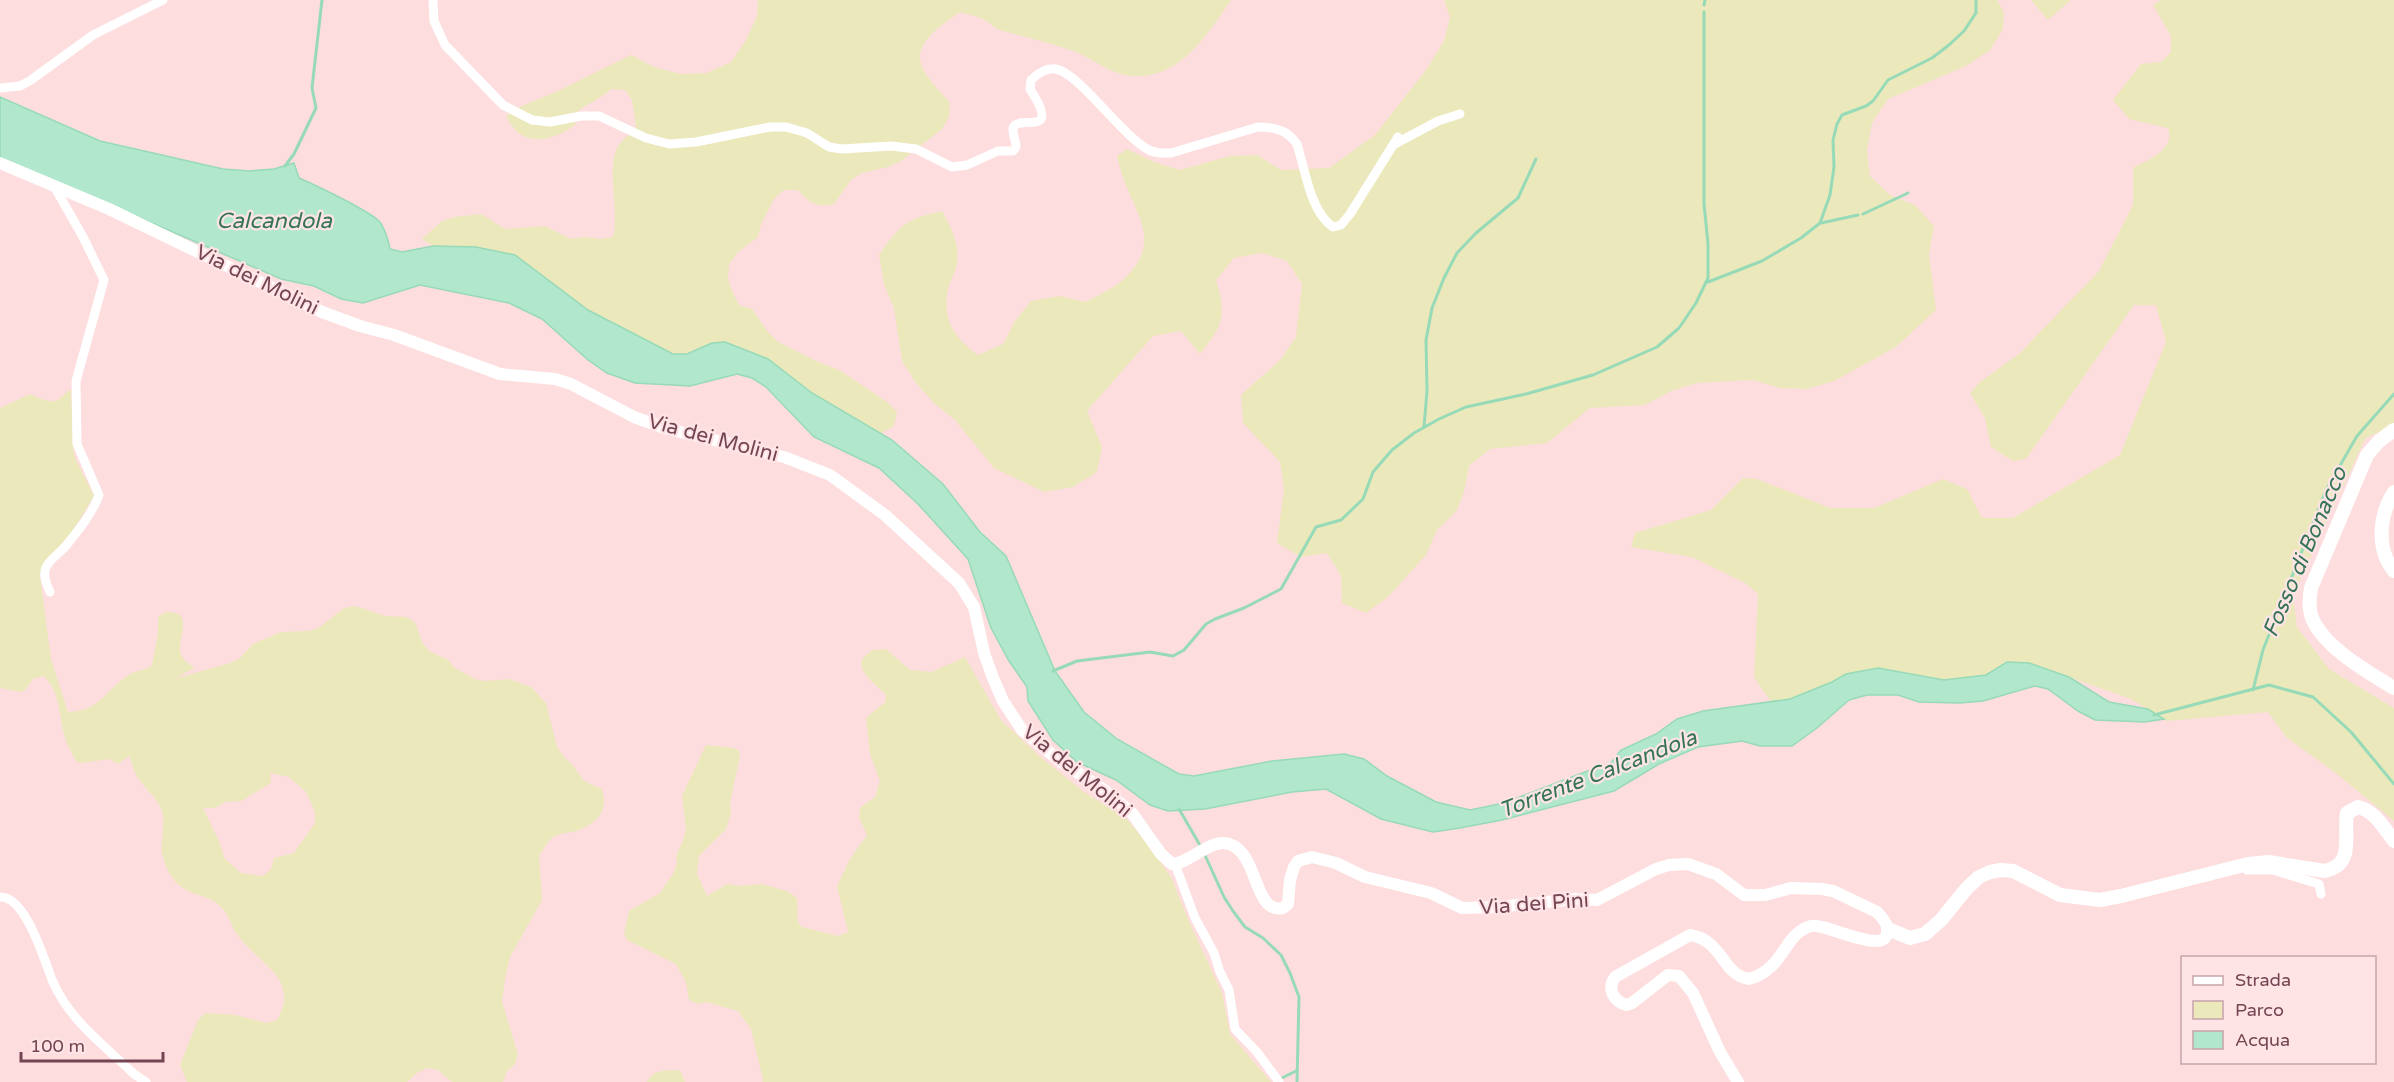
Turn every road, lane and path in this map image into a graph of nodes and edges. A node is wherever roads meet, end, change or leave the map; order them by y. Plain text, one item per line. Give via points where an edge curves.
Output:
1 (163, 0) edge
2 (433, 0) edge
3 (0, 88) edge
4 (1460, 114) dead end
5 (1398, 137) dead end
6 (1391, 146) junction
7 (0, 163) edge
8 (54, 186) junction
9 (2394, 430) edge
10 (2394, 492) edge
11 (2394, 571) edge
12 (50, 592) dead end
13 (2394, 688) edge
14 (2394, 841) edge
15 (1177, 864) junction
16 (2224, 870) junction
17 (2321, 894) dead end
18 (0, 897) edge
19 (1888, 929) junction
20 (146, 1082) edge
21 (1279, 1082) edge
22 (1738, 1082) edge

1 - 3 street via 93,35 20,86
2 - 6 street via 434,21 445,45 515,113 550,122 599,116 669,144 786,127 807,133 829,147 916,149 952,167 967,165 998,151 1013,151 1015,125 1033,123 1042,114 1030,89 1032,80 1054,68 1076,82 1126,134 1160,154 1258,127 1283,131 1297,144 1317,209 1324,221 1334,227 1341,225 1350,213
4 - 6 street
5 - 6 street
7 - 8 street, Via dei Molini
8 - 12 street via 104,280 76,381 77,444 99,495 67,545 47,563 46,584
8 - 15 street, Via dei Molini via 322,312 500,374 563,381 664,428 784,457 830,475 885,515 959,584 974,607 993,678 1022,730 1132,813 1161,854
9 - 13 main road via 2367,455 2311,588 2309,606 2319,631 2332,645
10 - 11 main road via 2383,521 2381,540 2384,556
14 - 16 main road via 2374,816 2358,807 2347,813 2346,848 2336,867 2324,870 2269,862
15 - 19 street, Via dei Pini via 1205,849 1227,843 1237,847 1247,858 1264,899 1278,909 1288,904 1294,867 1298,861 1312,856 1365,877 1431,893 1456,906 1472,909 1597,900 1656,869 1688,864 1716,874 1752,897 1791,888 1833,891 1877,912
15 - 21 street via 1196,918 1229,990 1235,1029
16 - 17 street via 2273,870 2315,882
16 - 19 main road via 2100,900 2060,895 2013,871 2001,870 1979,877 1925,934 1910,938
18 - 20 street via 16,903 25,914 71,1014
19 - 22 street via 1884,938 1874,943 1819,924 1810,926 1794,936 1773,966 1749,979 1735,974 1708,941 1690,935 1615,977 1611,992 1626,1005 1668,975 1683,979

